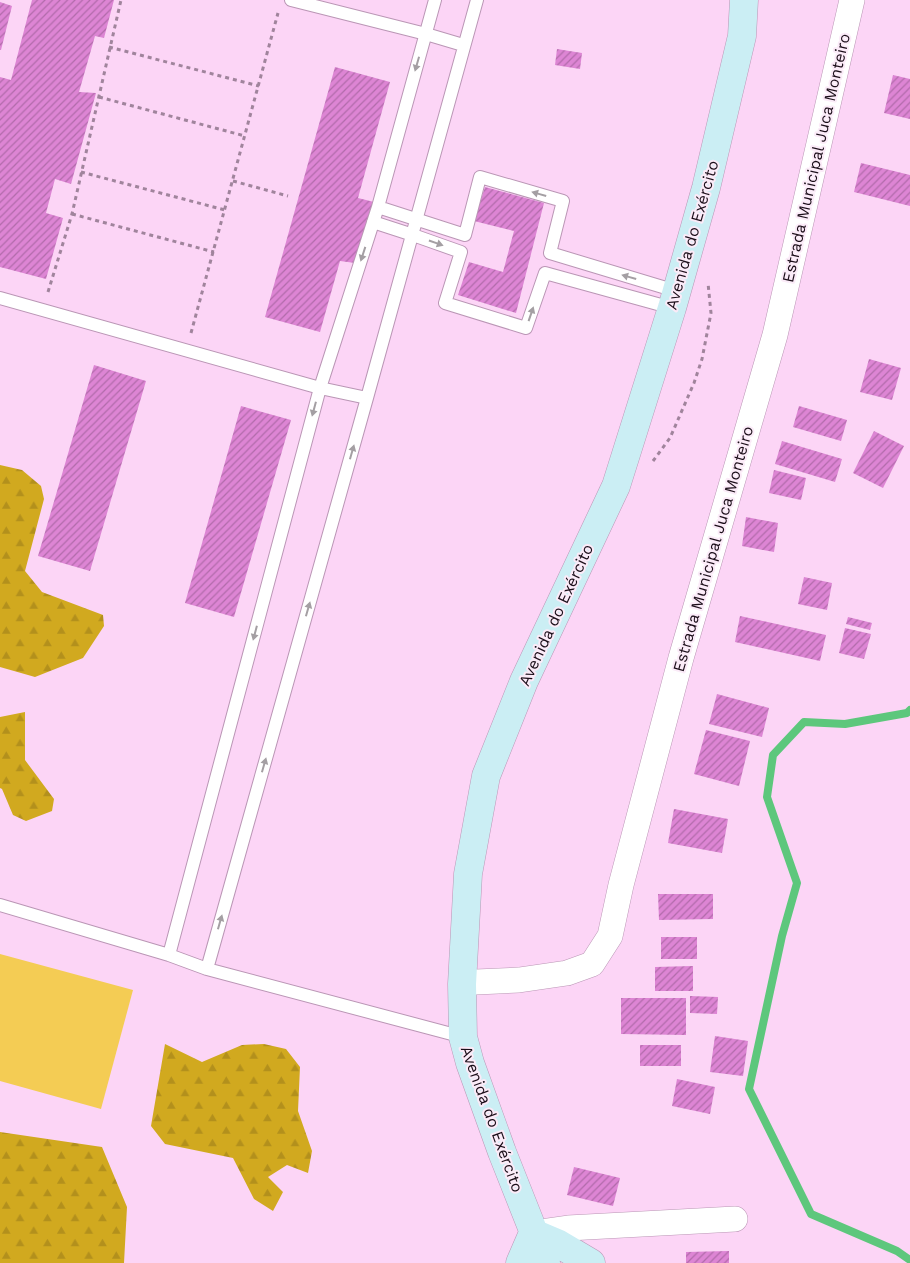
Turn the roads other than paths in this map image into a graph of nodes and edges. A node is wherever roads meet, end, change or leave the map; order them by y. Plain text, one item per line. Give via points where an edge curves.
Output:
1 (291, 0) edge
2 (435, 0) edge
3 (477, 0) edge
4 (744, 0) edge
5 (852, 0) edge
6 (426, 34) junction
7 (463, 45) junction
8 (378, 207) junction
9 (416, 220) junction
10 (372, 222) junction
11 (413, 234) junction
12 (0, 298) edge
13 (674, 299) junction
14 (320, 388) junction
15 (368, 398) junction
16 (0, 905) edge
17 (169, 955) junction
18 (206, 968) junction
19 (462, 984) junction
20 (463, 1038) junction
21 (735, 1219) dead end
22 (533, 1233) junction
23 (520, 1263) edge
24 (546, 1263) edge
25 (591, 1263) edge

1 - 6 lane
2 - 6 lane
3 - 7 lane
4 - 13 street, Avenida do Exército via 742,36 711,169
5 - 19 street, Estrada Municipal Juca Monteiro via 775,335 680,658 610,936 592,964 567,973
6 - 7 lane
6 -> 8 lane
7 - 9 lane
8 - 9 lane
8 - 10 lane
9 - 11 lane
13 -> 9 lane via 550,254 563,201 480,177 465,235
10 - 11 lane
10 -> 14 lane
11 -> 13 lane via 461,252 445,304 526,328 545,273
11 - 15 lane
12 - 14 lane
13 - 19 street, Avenida do Exército via 616,486 524,681 486,776 468,874
14 - 15 lane
14 -> 17 lane
18 -> 15 lane
16 - 17 lane
17 - 18 lane
18 - 20 lane
19 - 20 street, Avenida do Exército
20 - 22 street, Avenida do Exército
21 - 22 street via 568,1228
22 - 23 street
22 - 24 street, Avenida do Exército
22 - 25 street

